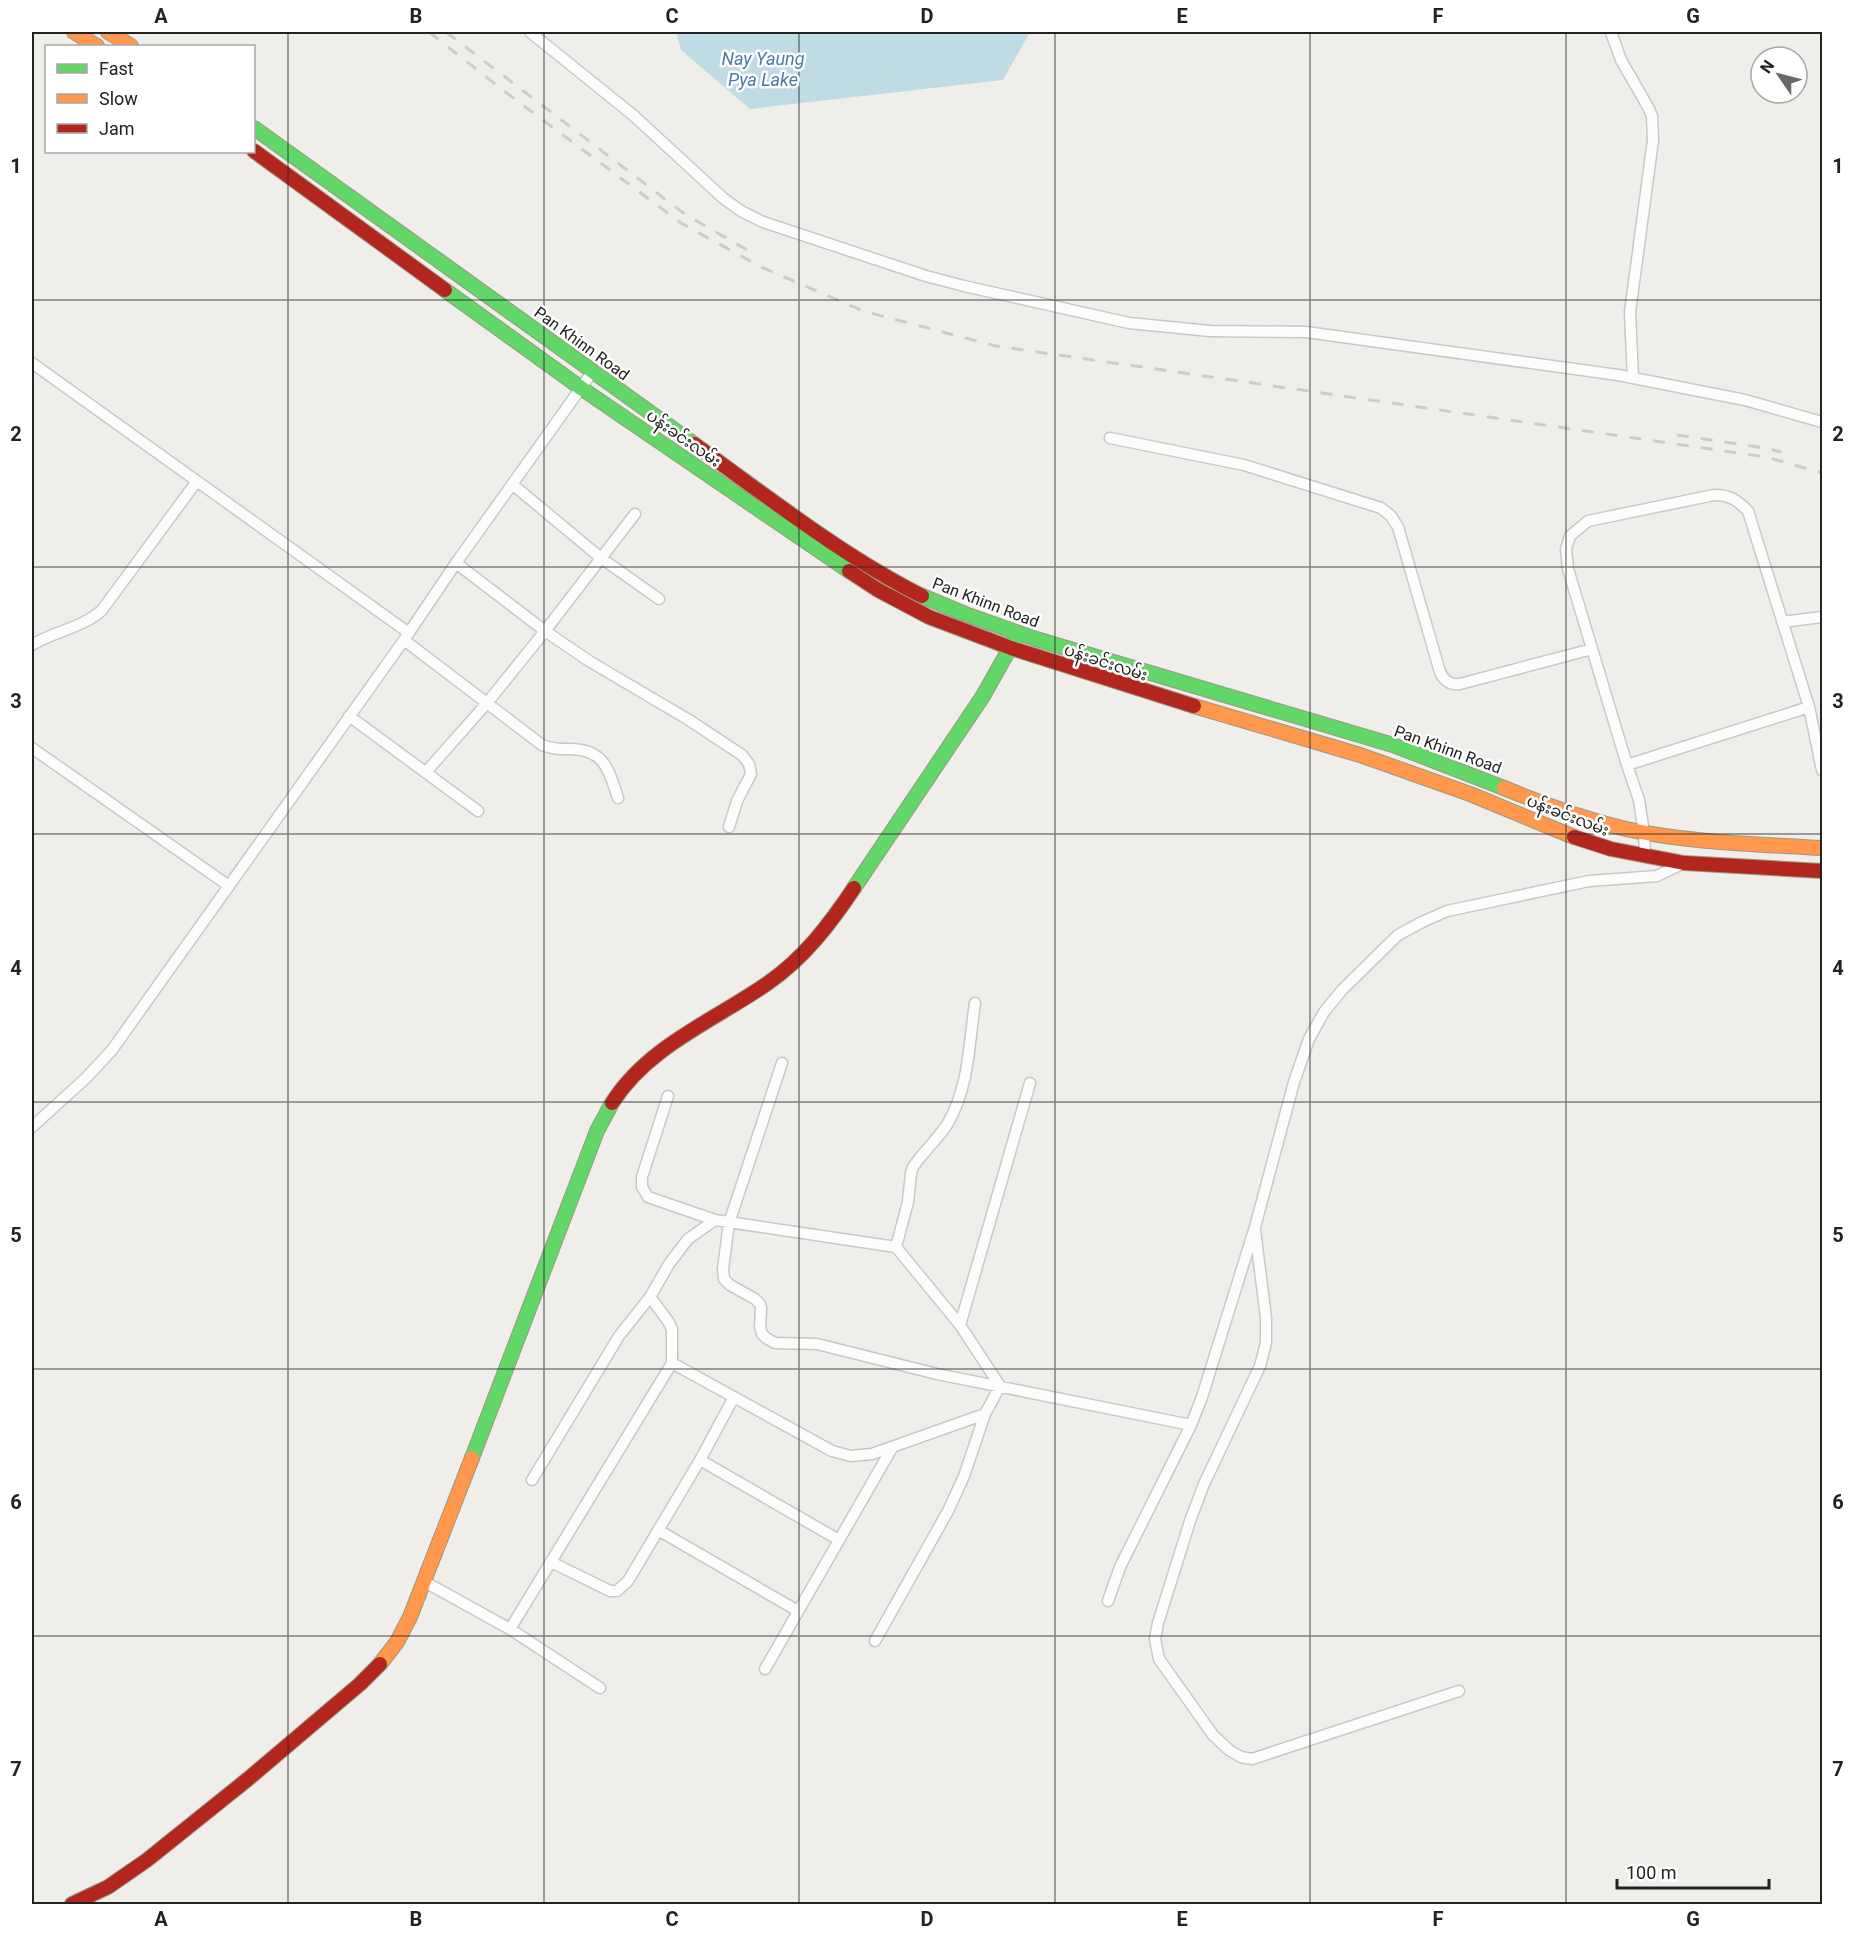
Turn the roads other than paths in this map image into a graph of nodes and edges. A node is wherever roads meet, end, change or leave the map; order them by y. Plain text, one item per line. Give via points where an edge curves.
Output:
1 (74, 32) edge
2 (108, 32) edge
3 (530, 32) edge
4 (1611, 32) edge
5 (95, 45) edge
6 (129, 45) edge
7 (255, 129) edge
8 (255, 152) edge
9 (32, 363) edge
10 (593, 371) junction
11 (1633, 378) junction
12 (581, 388) junction
13 (1822, 422) edge
14 (1110, 438) dead end
15 (197, 481) junction
16 (512, 484) junction
17 (635, 514) dead end
18 (602, 558) junction
19 (456, 563) junction
20 (659, 599) dead end
21 (1822, 617) edge
22 (1782, 622) junction
23 (545, 631) junction
24 (1017, 634) junction
25 (407, 636) junction
26 (32, 645) edge
27 (1011, 648) junction
28 (1592, 649) junction
29 (488, 703) junction
30 (1809, 707) junction
31 (350, 716) junction
32 (32, 748) edge
33 (1627, 765) junction
34 (1822, 770) edge
35 (426, 772) junction
36 (618, 798) dead end
37 (478, 811) dead end
38 (729, 827) dead end
39 (1644, 833) junction
40 (1822, 848) edge
41 (1645, 855) junction
42 (1684, 863) junction
43 (1822, 871) edge
44 (229, 886) junction
45 (975, 1003) dead end
46 (782, 1063) dead end
47 (1030, 1083) dead end
48 (668, 1096) dead end
49 (32, 1127) edge
50 (715, 1220) junction
51 (729, 1223) junction
52 (1255, 1227) junction
53 (896, 1247) junction
54 (650, 1297) junction
55 (960, 1325) junction
56 (672, 1363) junction
57 (1000, 1386) junction
58 (734, 1397) junction
59 (985, 1414) junction
60 (1191, 1425) junction
61 (892, 1448) junction
62 (700, 1460) junction
63 (532, 1480) dead end
64 (658, 1530) junction
65 (839, 1540) junction
66 (551, 1562) junction
67 (425, 1582) junction
68 (1108, 1600) dead end
69 (798, 1611) junction
70 (510, 1629) junction
71 (875, 1641) dead end
72 (765, 1670) dead end
73 (600, 1688) dead end
74 (1460, 1690) dead end
75 (72, 1905) edge

1 - 5 main road
2 - 6 main road
3 - 11 street via 633,115 741,211 763,222 915,272 1129,323 1210,331 1315,333
4 - 11 street via 1621,60 1648,107 1653,126 1630,312
7 - 10 main road, Pan Khinn Road
8 - 12 main road, ပန်းခင်းလမ်း
9 - 15 street
10 - 12 street
10 - 24 main road, Pan Khinn Road via 833,543 940,604
11 - 13 street via 1745,400
12 - 16 street
12 - 27 main road, ပန်းခင်းလမ်း via 878,590 929,617
14 - 28 street via 1244,465 1381,508 1398,527 1440,672 1449,683 1460,684
15 - 25 street
15 - 26 street via 102,610 88,621
16 - 18 street
16 - 19 street
17 - 18 street
18 - 20 street
18 - 23 street
19 - 23 street
19 - 25 street
21 - 22 street
22 - 28 street via 1748,511 1727,495 1714,495 1588,521 1570,536 1566,549 1568,569
22 - 30 street
23 - 29 street
23 - 38 street via 742,755 751,774
24 - 27 main road
24 - 39 main road, Pan Khinn Road via 1370,738 1550,806
25 - 29 street
25 - 31 street
27 - 41 main road, ပန်းခင်းလမ်း via 1360,755 1561,832 1611,849
27 - 67 main road via 897,825 812,944 768,983 650,1059 613,1098
28 - 33 street
29 - 35 street
29 - 36 street via 542,745 557,750 577,749 600,759 607,765
30 - 33 street
30 - 34 street
31 - 35 street
31 - 44 street
32 - 44 street
33 - 39 street via 1639,800
35 - 37 street
39 - 40 main road, Pan Khinn Road
39 - 41 street
41 - 42 main road, ပန်းခင်းလမ်း
42 - 43 main road, ပန်းခင်းလမ်း
42 - 52 street via 1657,876 1589,881 1447,911 1398,935 1342,990 1309,1039 1293,1082
44 - 49 street via 112,1050
45 - 53 street via 959,1101 946,1126 913,1167 909,1202
46 - 51 street
47 - 55 street
48 - 50 street via 642,1187 648,1197
50 - 51 street
50 - 54 street via 688,1239
51 - 53 street
51 - 57 street via 724,1279 760,1304 762,1334 769,1341 817,1344
52 - 60 street
52 - 74 street via 1266,1342 1256,1376 1190,1521 1158,1623 1155,1639 1159,1659 1213,1735 1229,1750 1252,1759
53 - 55 street
54 - 56 street via 672,1329
54 - 63 street via 619,1336
55 - 57 street
56 - 58 street
56 - 66 street
57 - 59 street
57 - 60 street
58 - 61 street via 832,1451 851,1456
58 - 62 street
59 - 61 street
59 - 71 street via 948,1511
60 - 68 street via 1120,1567
61 - 65 street
62 - 64 street
62 - 65 street
64 - 66 street via 628,1581 616,1591 595,1585
64 - 69 street
65 - 69 street
66 - 70 street
67 - 70 street
67 - 75 main road via 393,1649 360,1684 147,1860 108,1887
69 - 72 street
70 - 73 street

